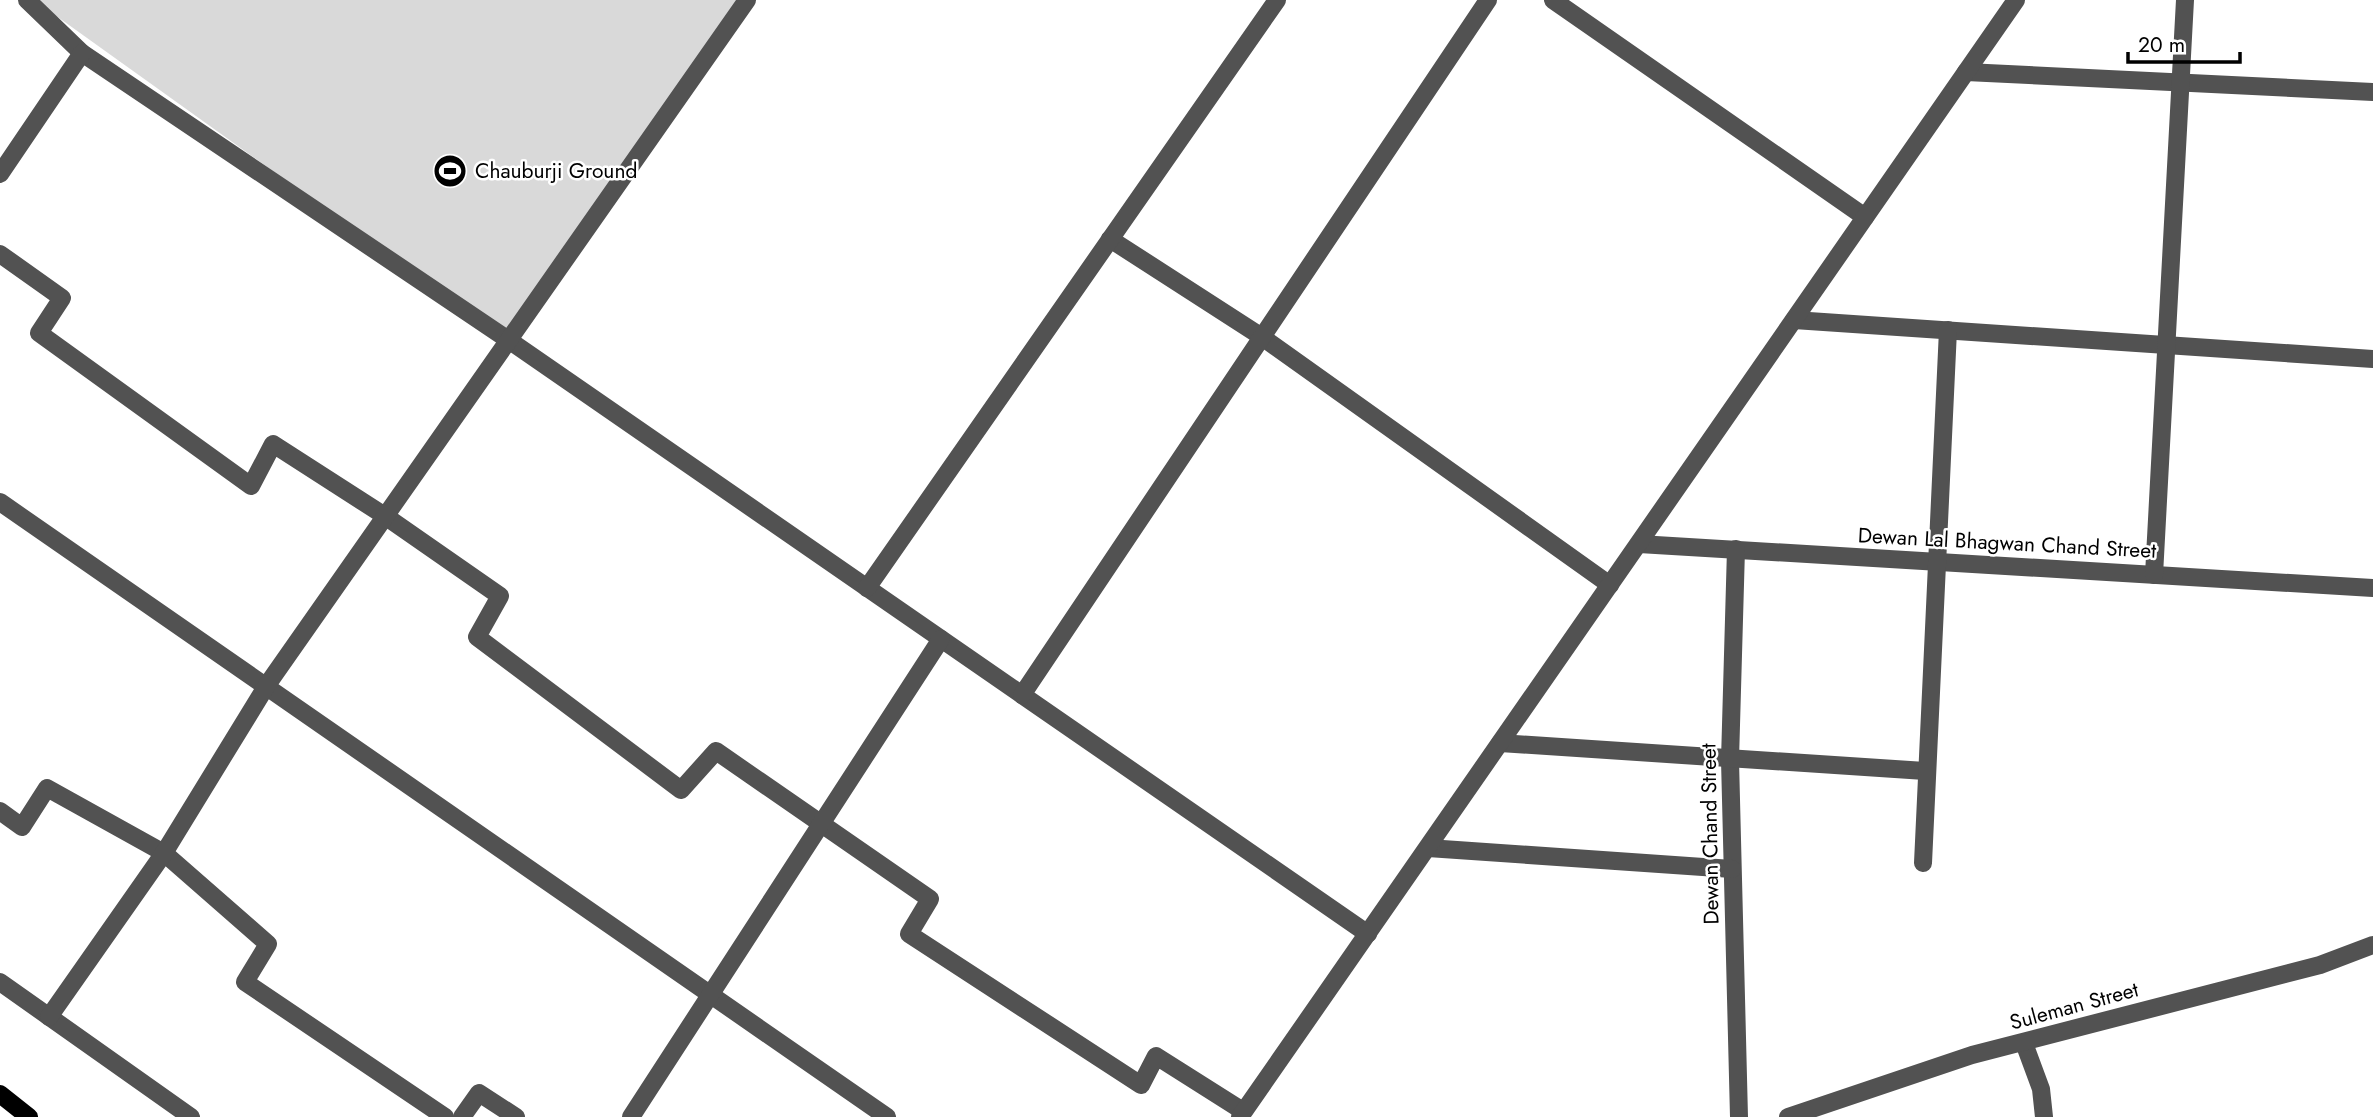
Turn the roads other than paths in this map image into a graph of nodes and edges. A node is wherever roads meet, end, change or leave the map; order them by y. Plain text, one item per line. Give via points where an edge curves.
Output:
1 (27, 0) edge
2 (747, 0) edge
3 (1277, 0) edge
4 (1488, 0) edge
5 (1553, 0) edge
6 (2016, 0) edge
7 (2185, 0) edge
8 (82, 53) junction
9 (1966, 72) junction
10 (2180, 83) junction
11 (2373, 92) edge
12 (0, 174) edge
13 (1865, 217) junction
14 (1110, 239) junction
15 (0, 254) edge
16 (1794, 320) junction
17 (1948, 330) junction
18 (1262, 337) junction
19 (510, 341) junction
20 (2166, 345) junction
21 (2373, 359) edge
22 (0, 502) edge
23 (386, 516) junction
24 (1639, 544) junction
25 (1736, 549) junction
26 (1936, 562) junction
27 (2154, 575) junction
28 (1610, 585) junction
29 (867, 588) junction
30 (2373, 588) edge
31 (942, 639) junction
32 (267, 685) junction
33 (1022, 695) junction
34 (1500, 743) junction
35 (1730, 760) junction
36 (1925, 771) junction
37 (0, 811) edge
38 (822, 823) junction
39 (1428, 848) junction
40 (164, 853) junction
41 (1923, 863) dead end
42 (1732, 869) junction
43 (1368, 933) junction
44 (2373, 945) edge
45 (0, 982) edge
46 (711, 994) junction
47 (49, 1017) junction
48 (2024, 1043) junction
49 (0, 1094) edge
50 (1242, 1114) edge
51 (29, 1117) edge
52 (191, 1117) edge
53 (445, 1117) edge
54 (461, 1117) edge
55 (516, 1117) edge
56 (631, 1117) edge
57 (887, 1117) edge
58 (1739, 1117) edge
59 (1788, 1117) edge
60 (2044, 1117) edge

1 - 8 street
2 - 19 street
3 - 14 street
4 - 18 street
5 - 13 street
6 - 9 street
7 - 10 street
8 - 12 street
8 - 19 street
9 - 10 street
9 - 13 street
10 - 11 street
10 - 20 street
13 - 16 street
14 - 18 street
14 - 29 street
15 - 23 street via 62,298 39,333 251,486 273,444
16 - 17 street
16 - 24 street
17 - 20 street
17 - 26 street
18 - 28 street
18 - 33 street
19 - 23 street
19 - 29 street
20 - 21 street
20 - 27 street
22 - 32 street
23 - 32 street
23 - 38 street via 500,596 477,638 681,790 716,751
24 - 25 street, Dewan Lal Bhagwan Chand Street
24 - 28 street
25 - 26 street, Dewan Lal Bhagwan Chand Street
25 - 35 street, Dewan Chand Street
26 - 27 street, Dewan Lal Bhagwan Chand Street
26 - 36 street
27 - 30 street, Dewan Lal Bhagwan Chand Street
28 - 34 street
29 - 31 street
31 - 33 street
31 - 38 street
32 - 40 street
32 - 46 street
33 - 43 street
34 - 35 street
34 - 39 street
35 - 36 street
35 - 42 street, Dewan Chand Street
36 - 41 street
37 - 40 street via 22,827 47,788
38 - 46 street
38 - 50 street via 930,899 909,934 1141,1085 1156,1056
39 - 42 street
39 - 43 street
40 - 47 street
40 - 53 street via 268,944 245,982
42 - 58 street, Dewan Chand Street
43 - 50 street
44 - 48 street, Suleman Street via 2320,965
45 - 47 street
46 - 56 street
46 - 57 street
47 - 52 street
48 - 59 street, Suleman Street via 1972,1055
48 - 60 street via 2041,1089
49 - 51 main road
54 - 55 street via 479,1093

